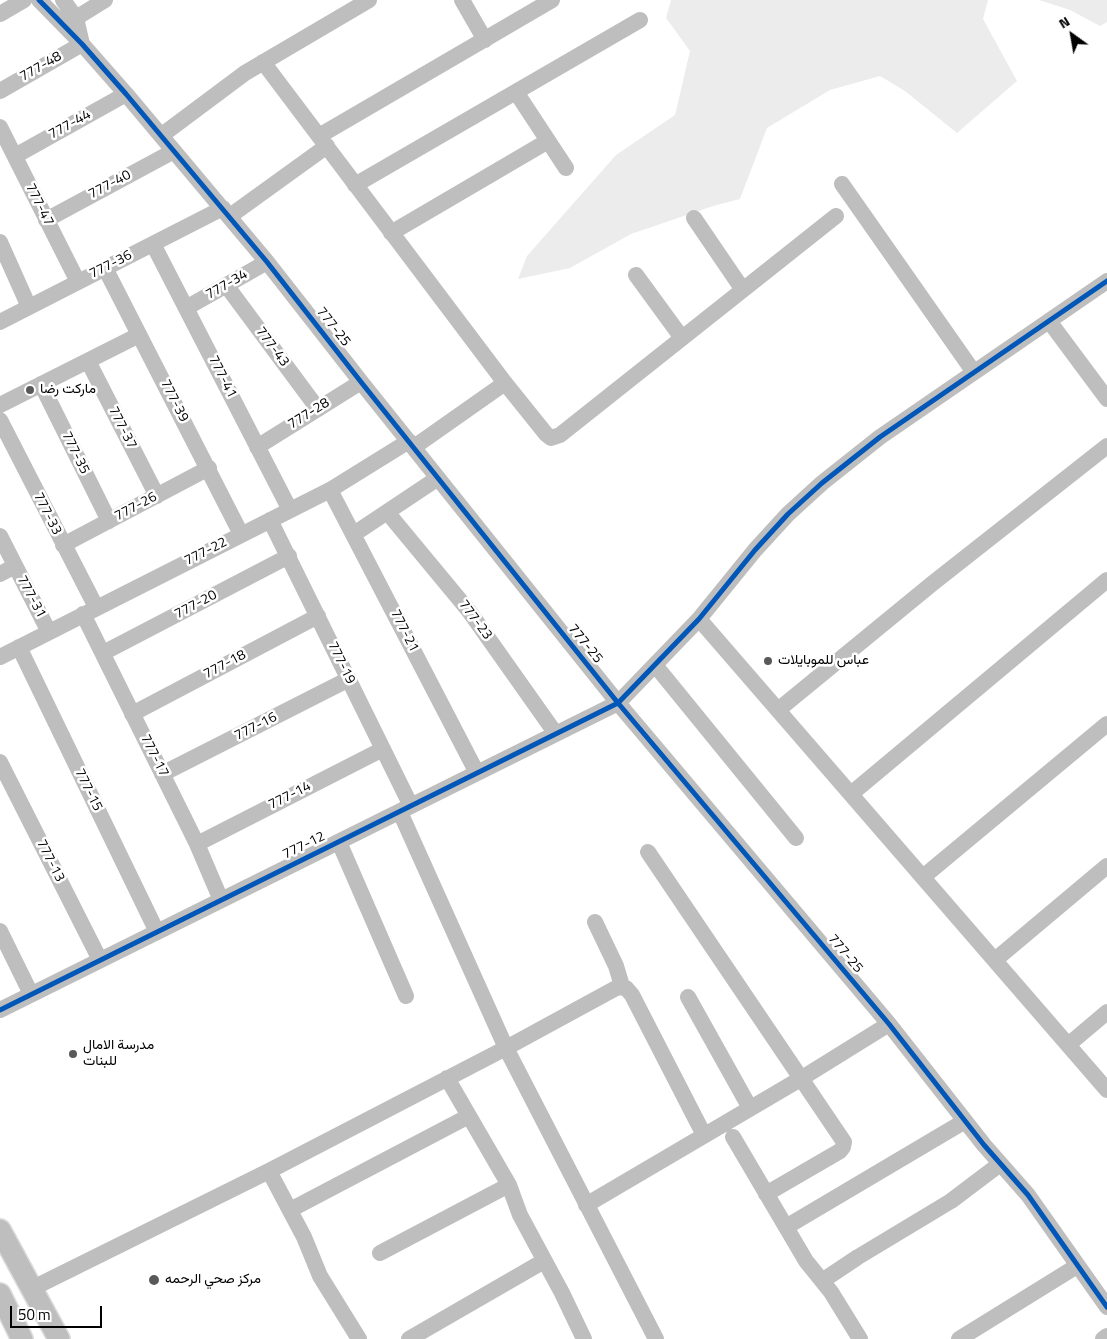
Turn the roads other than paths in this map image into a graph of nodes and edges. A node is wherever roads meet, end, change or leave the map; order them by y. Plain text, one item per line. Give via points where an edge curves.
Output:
1 (24, 0) edge
2 (39, 0) edge
3 (63, 0) edge
4 (105, 0) edge
5 (369, 0) edge
6 (462, 0) edge
7 (552, 0) edge
8 (0, 14) edge
9 (76, 18) junction
10 (640, 20) dead end
11 (485, 40) junction
12 (82, 44) junction
13 (263, 62) junction
14 (0, 91) edge
15 (516, 92) junction
16 (126, 94) junction
17 (0, 127) edge
18 (162, 135) junction
19 (323, 141) junction
20 (548, 141) junction
21 (174, 151) junction
22 (15, 156) junction
23 (566, 168) dead end
24 (842, 184) dead end
25 (355, 185) junction
26 (226, 212) junction
27 (836, 216) dead end
28 (694, 218) dead end
29 (46, 220) junction
30 (391, 233) junction
31 (0, 243) edge
32 (153, 244) junction
33 (267, 262) junction
34 (105, 268) junction
35 (636, 275) dead end
36 (1107, 281) edge
37 (78, 282) junction
38 (226, 285) junction
39 (743, 290) junction
40 (29, 307) junction
41 (186, 308) junction
42 (1049, 321) junction
43 (0, 322) edge
44 (140, 335) junction
45 (682, 338) junction
46 (88, 361) junction
47 (973, 371) junction
48 (361, 382) junction
49 (505, 383) junction
50 (42, 384) junction
51 (1107, 399) edge
52 (0, 405) edge
53 (318, 409) junction
54 (0, 420) edge
55 (411, 444) junction
56 (1107, 446) edge
57 (257, 447) junction
58 (209, 468) junction
59 (438, 478) junction
60 (330, 490) junction
61 (157, 496) junction
62 (290, 510) junction
63 (387, 512) junction
64 (270, 520) junction
65 (109, 521) junction
66 (241, 534) junction
67 (354, 534) junction
68 (0, 536) edge
69 (63, 545) junction
70 (289, 556) junction
71 (15, 566) junction
72 (0, 574) edge
73 (1107, 580) edge
74 (90, 611) junction
75 (318, 616) junction
76 (699, 619) junction
77 (49, 632) junction
78 (19, 648) junction
79 (103, 653) junction
80 (0, 657) edge
81 (655, 665) junction
82 (349, 679) junction
83 (618, 703) junction
84 (778, 710) junction
85 (132, 714) junction
86 (1107, 724) edge
87 (556, 734) junction
88 (383, 749) junction
89 (0, 762) edge
90 (477, 773) junction
91 (162, 774) junction
92 (851, 794) junction
93 (405, 809) junction
94 (796, 838) dead end
95 (339, 842) junction
96 (197, 844) junction
97 (648, 852) dead end
98 (1107, 866) edge
99 (923, 877) junction
100 (221, 900) junction
101 (595, 922) dead end
102 (0, 931) edge
103 (157, 932) junction
104 (100, 960) junction
105 (995, 960) junction
106 (622, 986) junction
107 (31, 994) junction
108 (406, 996) dead end
109 (688, 997) dead end
110 (0, 1010) edge
111 (1107, 1012) edge
112 (889, 1024) junction
113 (1068, 1044) junction
114 (506, 1048) junction
115 (446, 1078) junction
116 (802, 1078) junction
117 (1107, 1090) edge
118 (750, 1108) junction
119 (468, 1116) junction
120 (964, 1121) junction
121 (704, 1135) junction
122 (732, 1137) dead end
123 (1000, 1164) junction
124 (270, 1171) junction
125 (509, 1185) junction
126 (766, 1194) junction
127 (586, 1205) junction
128 (290, 1210) junction
129 (786, 1227) junction
130 (0, 1230) edge
131 (380, 1253) dead end
132 (544, 1261) junction
133 (1077, 1266) junction
134 (822, 1281) junction
135 (31, 1289) junction
136 (1, 1300) edge
137 (1107, 1307) edge
138 (1107, 1336) edge
139 (22, 1339) edge
140 (59, 1339) edge
141 (359, 1339) edge
142 (409, 1339) edge
143 (584, 1339) edge
144 (656, 1339) edge
145 (860, 1339) edge
146 (959, 1339) edge
147 (1103, 1339) edge

1 - 8 street
2 - 12 street, 777-25
3 - 9 street
4 - 9 street
5 - 13 street
6 - 11 street
7 - 11 street, 777-36
9 - 12 street
10 - 15 street
11 - 19 street, 777-36
12 - 14 street, 777-48
12 - 16 street, 777-25
13 - 18 street
13 - 19 street
15 - 20 street
15 - 25 street
16 - 18 street, 777-25
16 - 22 street, 777-44
17 - 22 street, 777-47
18 - 21 street, 777-25
19 - 25 street
19 - 26 street, 777-36
20 - 23 street
20 - 30 street
21 - 26 street, 777-25
21 - 29 street, 777-40
22 - 29 street, 777-47
24 - 47 street
25 - 30 street
26 - 32 street, 777-36
26 - 33 street, 777-25
27 - 39 street
28 - 39 street
29 - 37 street, 777-47
30 - 49 street
31 - 40 street
32 - 34 street, 777-36
32 - 41 street, 777-41
33 - 38 street, 777-34
33 - 48 street, 777-25
34 - 37 street, 777-36
34 - 44 street, 777-39
35 - 45 street
36 - 42 street, 777-12
37 - 40 street, 777-36
38 - 41 street, 777-34
38 - 53 street, 777-43
39 - 45 street
40 - 43 street, 777-36
41 - 57 street, 777-41
42 - 47 street, 777-12
42 - 51 street
44 - 46 street
44 - 58 street, 777-39
45 - 49 street via 552,438
46 - 50 street
46 - 61 street, 777-37
47 - 76 street, 777-12 via 822,483 754,550
48 - 53 street, 777-28
48 - 55 street, 777-25
49 - 55 street, 777-22
50 - 52 street
50 - 65 street, 777-35
53 - 57 street, 777-28
54 - 69 street, 777-33
55 - 59 street, 777-25
55 - 60 street, 777-22
56 - 84 street
57 - 62 street, 777-41
58 - 61 street, 777-26
58 - 66 street, 777-39
59 - 63 street
59 - 83 street, 777-25
60 - 62 street, 777-22
60 - 67 street, 777-21
61 - 65 street, 777-26
62 - 64 street, 777-22
63 - 67 street
63 - 87 street, 777-23 via 469,611
64 - 66 street, 777-22
64 - 70 street, 777-19
65 - 69 street, 777-26
66 - 74 street, 777-22
67 - 90 street, 777-21
68 - 71 street, 777-31
69 - 74 street, 777-33
70 - 75 street, 777-19
70 - 79 street, 777-20
71 - 72 street
71 - 77 street, 777-31
73 - 92 street
74 - 77 street, 777-22
74 - 79 street, 777-17
75 - 82 street, 777-19
75 - 85 street, 777-18
76 - 81 street, 777-12
76 - 84 street
77 - 78 street, 777-22
78 - 80 street, 777-22
78 - 103 street, 777-15
79 - 85 street, 777-17
81 - 83 street, 777-12
81 - 94 street
82 - 88 street, 777-19
82 - 91 street, 777-16
83 - 87 street, 777-12
83 - 112 street, 777-25
84 - 92 street
85 - 91 street, 777-17
86 - 99 street
87 - 90 street, 777-12
88 - 93 street, 777-19
88 - 96 street, 777-14
89 - 104 street, 777-13
90 - 93 street, 777-12
91 - 96 street, 777-17
92 - 99 street
93 - 95 street, 777-12
93 - 114 street, 777-19
95 - 100 street, 777-12
95 - 108 street
96 - 100 street, 777-17
97 - 116 street
98 - 105 street
99 - 105 street
100 - 103 street, 777-12
101 - 106 street
102 - 107 street
103 - 104 street, 777-12
104 - 107 street, 777-12
105 - 113 street
106 - 114 street
106 - 121 street via 632,995
107 - 110 street, 777-12
109 - 118 street
111 - 113 street
112 - 116 street
112 - 120 street, 777-25
113 - 117 street
114 - 115 street
114 - 127 street, 777-19
115 - 119 street
115 - 124 street
116 - 118 street
116 - 126 street via 844,1142 843,1147
118 - 121 street
119 - 125 street
119 - 128 street
120 - 123 street, 777-25
120 - 129 street
121 - 127 street
122 - 126 street
123 - 133 street, 777-25 via 1028,1195
123 - 134 street via 952,1201
124 - 128 street
124 - 135 street
125 - 131 street
125 - 132 street via 520,1215
126 - 129 street
127 - 144 street, 777-19
128 - 141 street via 320,1276
129 - 134 street
130 - 135 main road
132 - 142 street
132 - 143 street
133 - 137 street, 777-25
133 - 146 street
134 - 145 street
135 - 140 main road
136 - 139 main road
138 - 147 street

